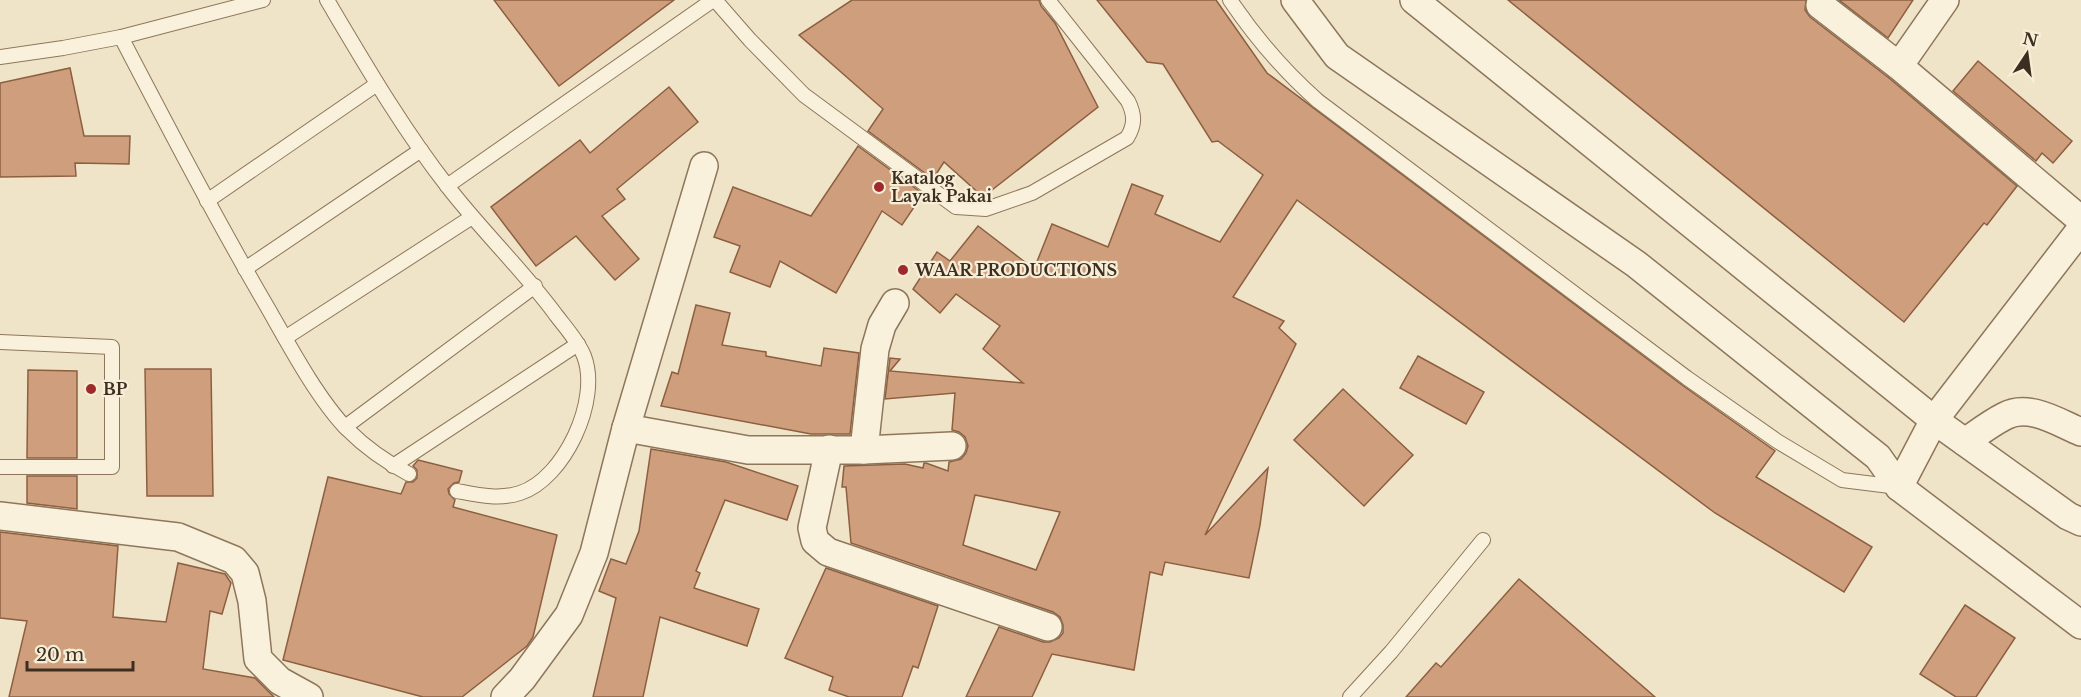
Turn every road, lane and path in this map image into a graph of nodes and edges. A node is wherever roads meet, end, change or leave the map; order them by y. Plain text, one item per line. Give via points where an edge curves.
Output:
1 (263, 0) edge
2 (327, 0) edge
3 (714, 0) edge
4 (1048, 0) edge
5 (1230, 0) edge
6 (1295, 0) edge
7 (1414, 0) edge
8 (1945, 0) edge
9 (1820, 5) dead end
10 (121, 38) junction
11 (0, 57) edge
12 (1899, 66) junction
13 (377, 84) junction
14 (420, 150) junction
15 (704, 166) dead end
16 (447, 186) junction
17 (207, 201) junction
18 (472, 217) junction
19 (2081, 220) edge
20 (2081, 228) edge
21 (245, 269) junction
22 (535, 286) junction
23 (895, 303) dead end
24 (285, 338) junction
25 (0, 342) edge
26 (578, 344) junction
27 (1934, 420) junction
28 (345, 427) junction
29 (626, 428) junction
30 (2081, 432) edge
31 (1965, 442) junction
32 (952, 446) dead end
33 (829, 449) junction
34 (864, 450) junction
35 (393, 466) junction
36 (0, 467) edge
37 (409, 474) dead end
38 (1899, 487) junction
39 (457, 491) dead end
40 (0, 516) edge
41 (2081, 522) edge
42 (1483, 540) dead end
43 (2081, 625) edge
44 (1048, 627) dead end
45 (309, 697) edge
46 (505, 697) edge
47 (1350, 697) edge

1 - 10 lane
2 - 13 lane
3 - 4 lane via 804,95 956,207 986,209 1032,193 1127,138 1132,130 1134,121 1128,102
3 - 16 lane
5 - 38 lane via 1275,58 1318,101 1687,378 1777,441 1842,480
6 - 38 street via 1337,57 1636,264 1878,457
7 - 27 street
8 - 12 street
9 - 12 street
10 - 11 lane
10 - 17 lane
12 - 19 street
13 - 14 lane
13 - 17 lane
14 - 16 lane
14 - 21 lane
15 - 29 street
16 - 18 lane
17 - 21 lane
18 - 22 lane
18 - 24 lane
20 - 27 street
21 - 24 lane
22 - 26 lane
22 - 28 lane
23 - 34 street via 882,325 875,349
24 - 28 lane
25 - 36 lane via 112,347 112,467
26 - 35 lane
26 - 39 lane via 587,370 587,400 568,450 539,483 522,493 501,497
27 - 31 street
27 - 38 street
28 - 35 lane
29 - 33 street via 748,450
29 - 46 street via 594,553 569,615
30 - 31 street via 2019,411 2006,415
31 - 41 street
32 - 34 street
33 - 34 street
33 - 44 street via 812,528 815,541 828,552
35 - 37 lane
38 - 43 street
40 - 45 street via 178,537 234,560 245,573 252,601 258,659 280,681
42 - 47 lane

